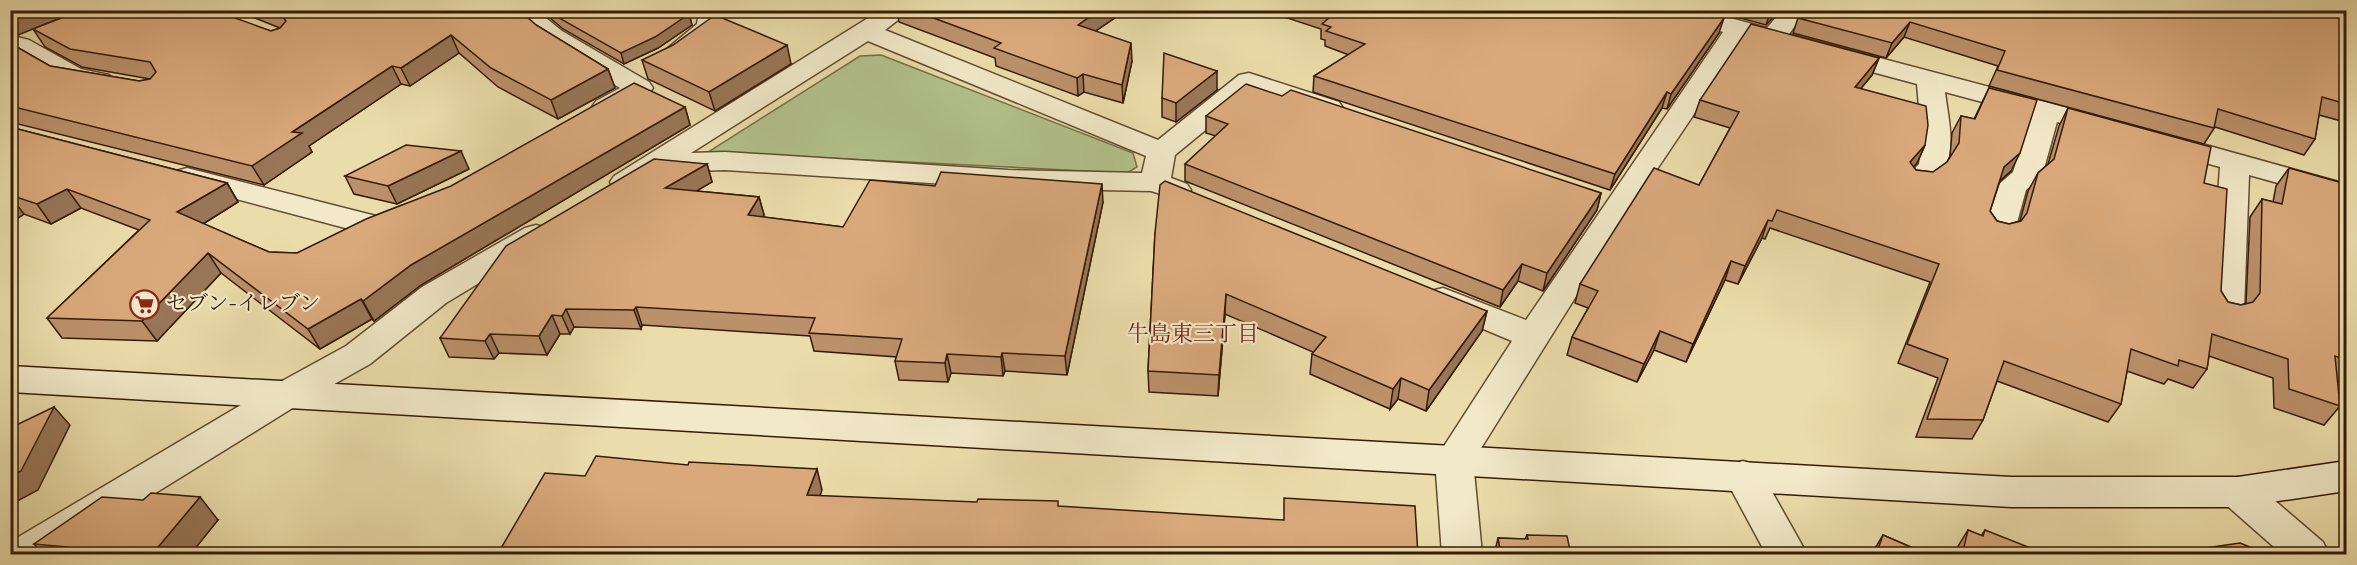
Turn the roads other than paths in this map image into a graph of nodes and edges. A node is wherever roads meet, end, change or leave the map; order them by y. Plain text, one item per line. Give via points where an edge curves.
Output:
1 (520, 10) edge
2 (714, 10) edge
3 (899, 10) edge
4 (1670, 10) edge
5 (1795, 10) edge
6 (1738, 29) junction
7 (866, 31) junction
8 (51, 34) edge
9 (1773, 38) junction
10 (14, 46) edge
11 (646, 78) junction
12 (1930, 80) junction
13 (129, 86) edge
14 (688, 111) dead end
15 (2047, 111) junction
16 (1350, 115) edge
17 (578, 122) edge
18 (717, 125) junction
19 (658, 163) junction
20 (2235, 163) junction
21 (1158, 167) junction
22 (157, 169) edge
23 (1919, 180) edge
24 (2346, 193) edge
25 (597, 199) edge
26 (1199, 200) edge
27 (428, 205) edge
28 (566, 217) edge
29 (1999, 230) edge
30 (1415, 288) edge
31 (2227, 310) edge
32 (1534, 337) junction
33 (10, 379) edge
34 (286, 395) junction
35 (1454, 460) junction
36 (1743, 476) junction
37 (2346, 476) edge
38 (2238, 492) junction
39 (24, 555) edge
40 (1462, 555) edge
41 (1787, 555) edge
42 (2309, 555) edge

1 - 11 street via 553,36
2 - 11 street via 710,13 710,27
3 - 7 street
4 - 6 street
5 - 9 street
6 - 9 street
6 - 32 street via 1607,201
7 - 18 street
7 - 21 street
8 - 10 street
9 - 12 street
10 - 13 street via 73,76
11 - 17 street
12 - 15 street
12 - 23 street via 1936,143 1933,166
14 - 18 street
15 - 20 street
15 - 29 street via 2027,176 2012,186
16 - 21 street via 1249,81
18 - 19 street
19 - 21 street via 725,161 1008,179
19 - 25 street
20 - 24 street
20 - 31 street
21 - 26 street
22 - 27 street via 379,226
28 - 34 street via 434,295 358,355
30 - 32 street
32 - 35 street
33 - 34 street
34 - 35 street
34 - 39 street
35 - 36 street
35 - 40 street
36 - 38 street via 2011,492
36 - 41 street
37 - 38 street
38 - 42 street

